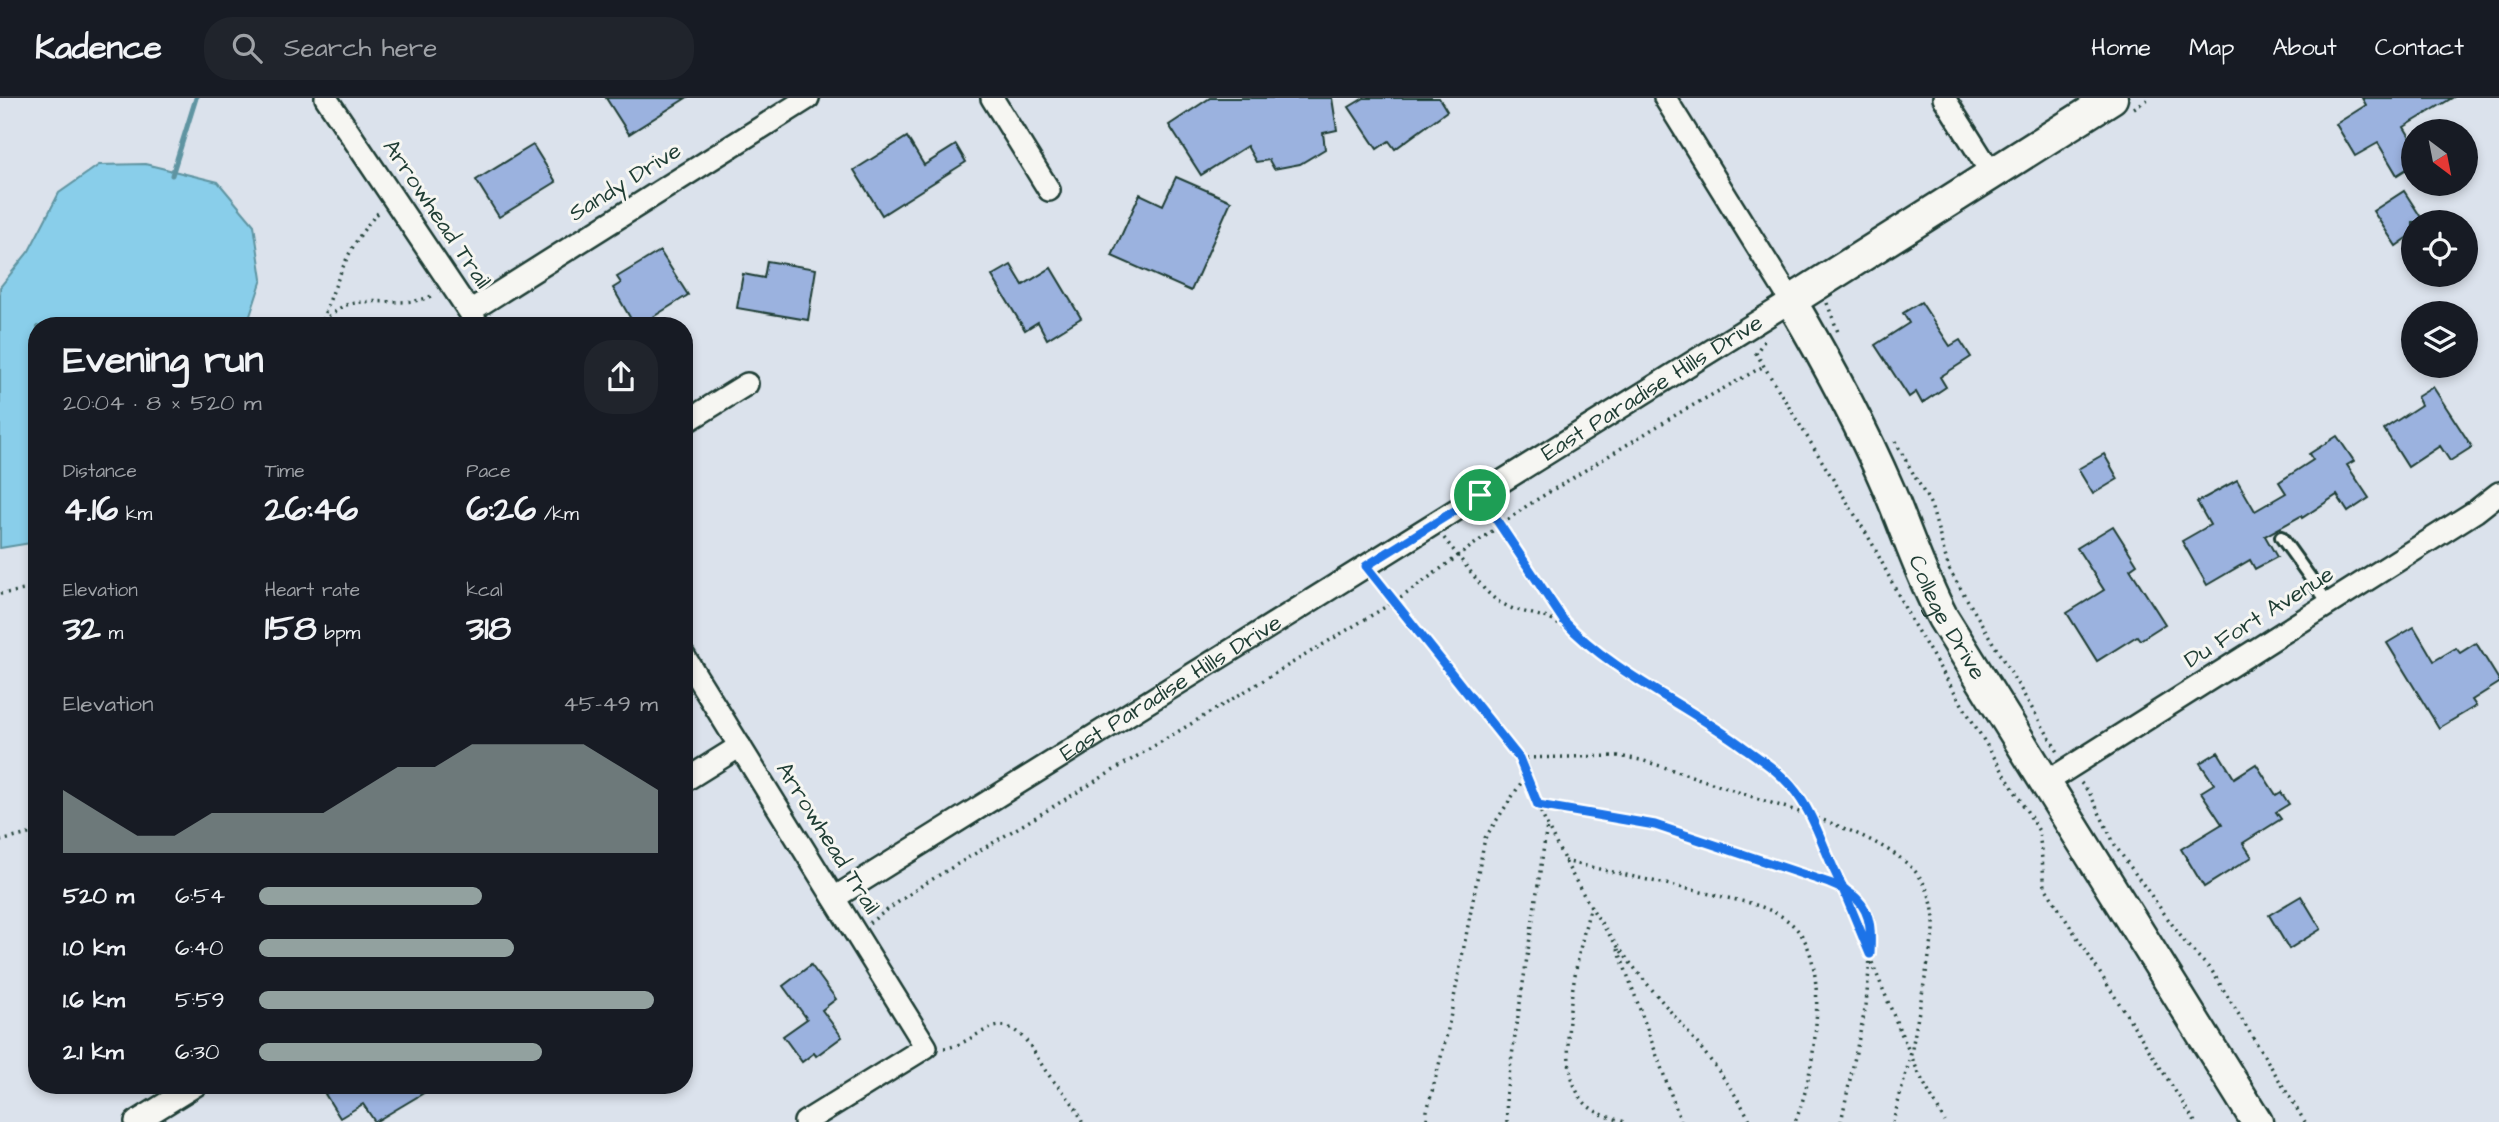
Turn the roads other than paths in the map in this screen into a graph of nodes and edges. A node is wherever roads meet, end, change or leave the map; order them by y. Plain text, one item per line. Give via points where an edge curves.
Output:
1 (326, 98) edge
2 (808, 98) edge
3 (992, 98) edge
4 (1665, 98) edge
5 (1944, 98) edge
6 (2112, 98) edge
7 (1992, 174) junction
8 (1049, 190) dead end
9 (1791, 301) junction
10 (473, 317) edge
11 (476, 317) edge
12 (747, 384) dead end
13 (693, 417) edge
14 (2499, 493) edge
15 (2281, 537) dead end
16 (2329, 604) junction
17 (693, 670) edge
18 (740, 746) junction
19 (693, 775) edge
20 (2056, 776) junction
21 (834, 898) junction
22 (181, 1094) edge
23 (136, 1122) edge
24 (805, 1122) edge
25 (2258, 1122) edge

1 - 10 street, Arrowhead Trail
2 - 11 street, Sandy Drive
3 - 8 street
4 - 9 street, College Drive
5 - 7 street
6 - 7 main road, East Paradise Hills Drive
7 - 9 main road, East Paradise Hills Drive
9 - 20 main road, College Drive via 1877,462 1943,618
9 - 21 street, East Paradise Hills Drive
12 - 13 street
14 - 16 street, Du Fort Avenue
15 - 16 lane
16 - 20 street, Du Fort Avenue
17 - 18 street, Arrowhead Trail
18 - 19 street
18 - 21 street, Arrowhead Trail
20 - 25 main road, College Drive
21 - 24 street, Arrowhead Trail via 926,1047
22 - 23 street

